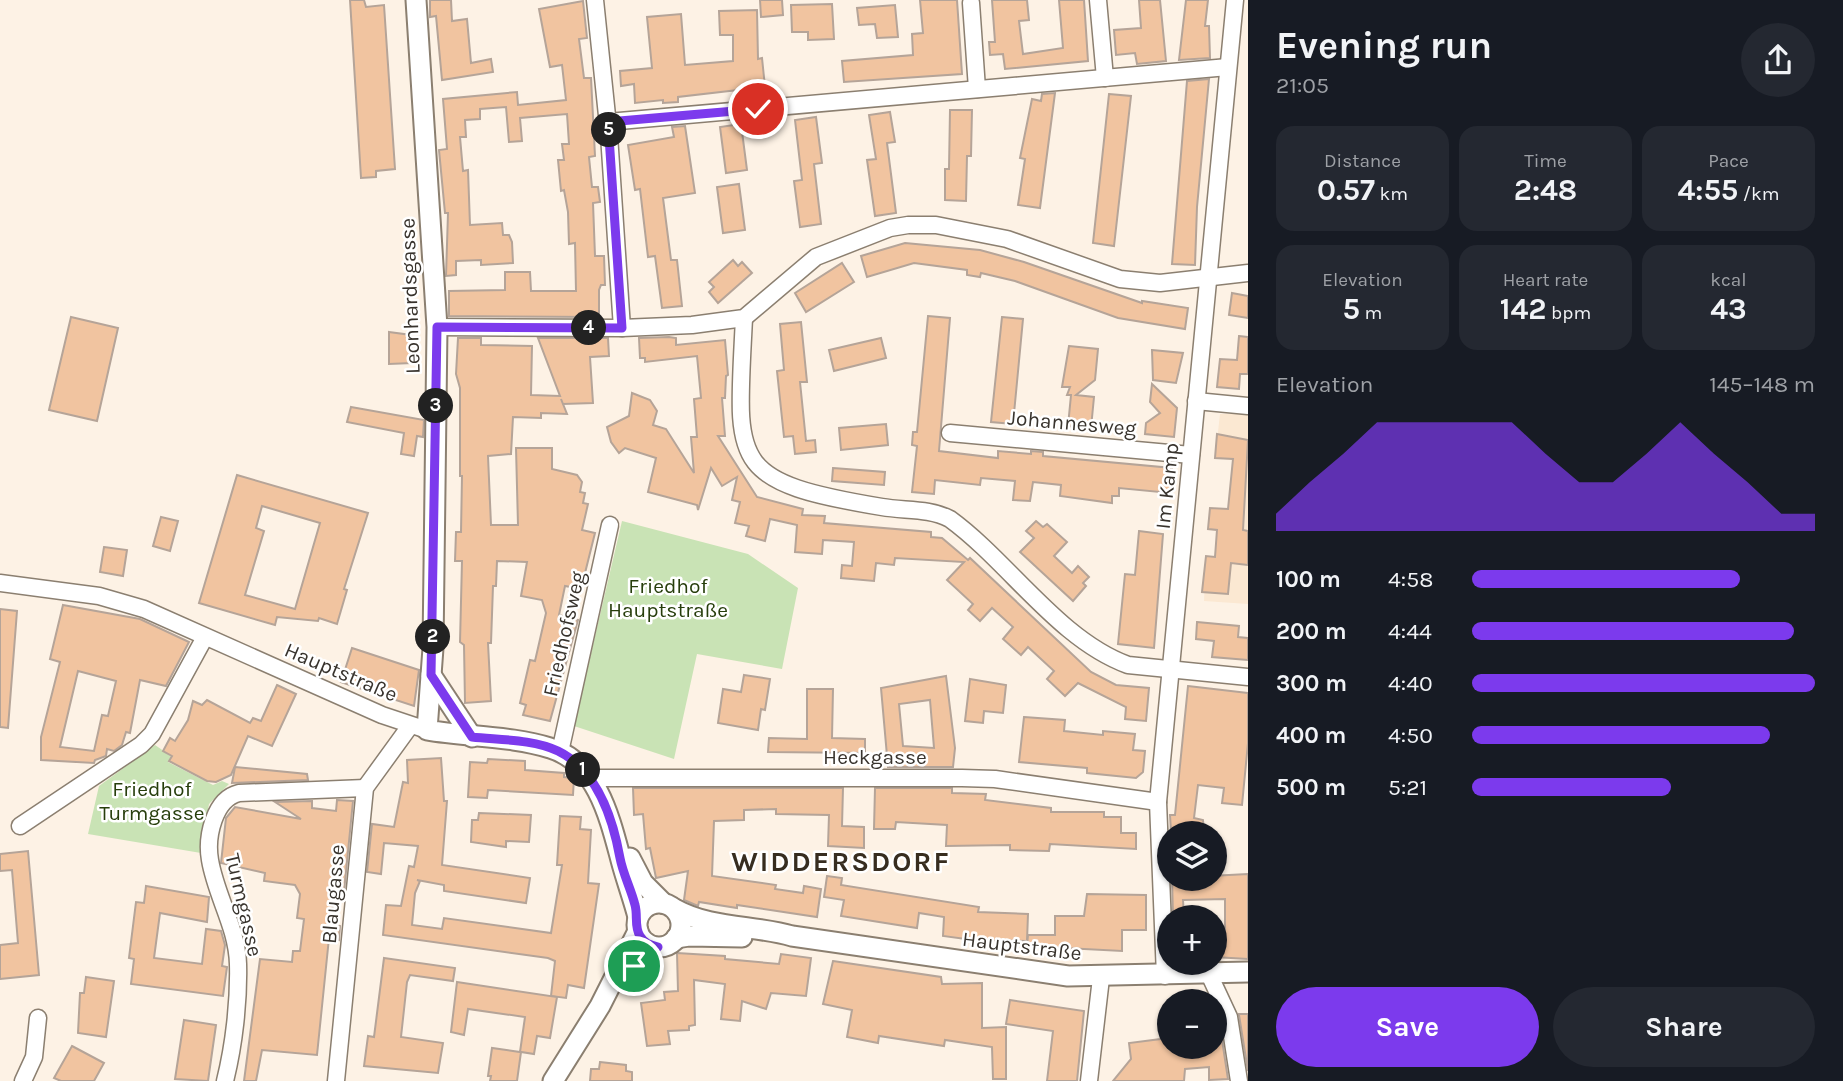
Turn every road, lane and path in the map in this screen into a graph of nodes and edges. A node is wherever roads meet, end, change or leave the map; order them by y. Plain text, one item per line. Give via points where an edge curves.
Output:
1 (416, 0) edge
2 (595, 0) edge
3 (1098, 0) edge
4 (1235, 0) edge
5 (971, 3) dead end
6 (1228, 67) junction
7 (1105, 78) junction
8 (977, 89) junction
9 (608, 122) junction
10 (1248, 274) edge
11 (1208, 277) junction
12 (744, 318) junction
13 (437, 327) junction
14 (622, 328) junction
15 (1196, 401) junction
16 (1248, 406) edge
17 (950, 433) dead end
18 (1191, 455) junction
19 (610, 525) dead end
20 (0, 583) edge
21 (205, 637) junction
22 (1171, 669) junction
23 (431, 675) junction
24 (1248, 677) edge
25 (419, 728) junction
26 (472, 737) junction
27 (560, 752) junction
28 (590, 778) junction
29 (365, 788) junction
30 (1158, 802) junction
31 (20, 825) dead end
32 (620, 847) junction
33 (669, 906) junction
34 (638, 924) junction
35 (792, 936) junction
36 (676, 938) junction
37 (658, 947) junction
38 (1248, 972) edge
39 (1227, 973) edge
40 (1187, 975) edge
41 (1209, 975) edge
42 (1165, 976) junction
43 (1101, 978) junction
44 (600, 1006) junction
45 (38, 1018) dead end
46 (23, 1081) edge
47 (225, 1081) edge
48 (336, 1081) edge
49 (553, 1081) edge
50 (1089, 1081) edge
51 (1239, 1081) edge

1 - 13 street, Leonhardsgasse
2 - 9 street
3 - 7 street
4 - 6 street, Im Kamp
5 - 8 street
6 - 7 street
6 - 11 street, Im Kamp
7 - 8 street
8 - 9 street
9 - 14 street
10 - 11 street
11 - 12 street via 1160,283 1120,279 1007,239 936,225 908,225 816,257
11 - 15 street, Im Kamp
12 - 14 street
12 - 22 street via 740,426 749,457 761,470 782,484 831,498 942,515 1100,652 1128,665
13 - 14 street
13 - 23 street, Leonhardsgasse
15 - 16 street
15 - 18 street, Im Kamp
17 - 18 street, Johannesweg
18 - 22 street, Im Kamp
19 - 27 street, Friedhofsweg
20 - 21 street, Hauptstraße via 121,601
21 - 25 street, Hauptstraße
21 - 31 street via 152,734
22 - 24 street
22 - 30 street, Im Kamp
23 - 25 street, Leonhardsgasse
23 - 26 street
25 - 26 street, Hauptstraße
25 - 29 street
26 - 27 street, Hauptstraße
27 - 28 street, Hauptstraße
28 - 30 street, Heckgasse via 995,779
28 - 32 street, Hauptstraße
29 - 47 street, Turmgasse via 239,793 221,803 209,853 238,962
29 - 48 street, Blaugasse
30 - 42 street, Im Kamp
32 - 33 street, Hauptstraße via 643,883
32 - 34 street, Hauptstraße
33 - 34 street via 648,905
33 - 35 street, Hauptstraße via 708,921
33 - 36 street via 681,928
34 - 37 street via 646,943
34 - 44 street
35 - 36 street, Hauptstraße
35 - 43 street, Hauptstraße via 1035,973
36 - 37 street
37 - 44 street via 634,966
38 - 39 street, Hauptstraße
40 - 42 street, Hauptstraße
41 - 51 street via 1229,1017
42 - 43 street, Hauptstraße
43 - 50 street
44 - 49 street
45 - 46 street via 34,1057

